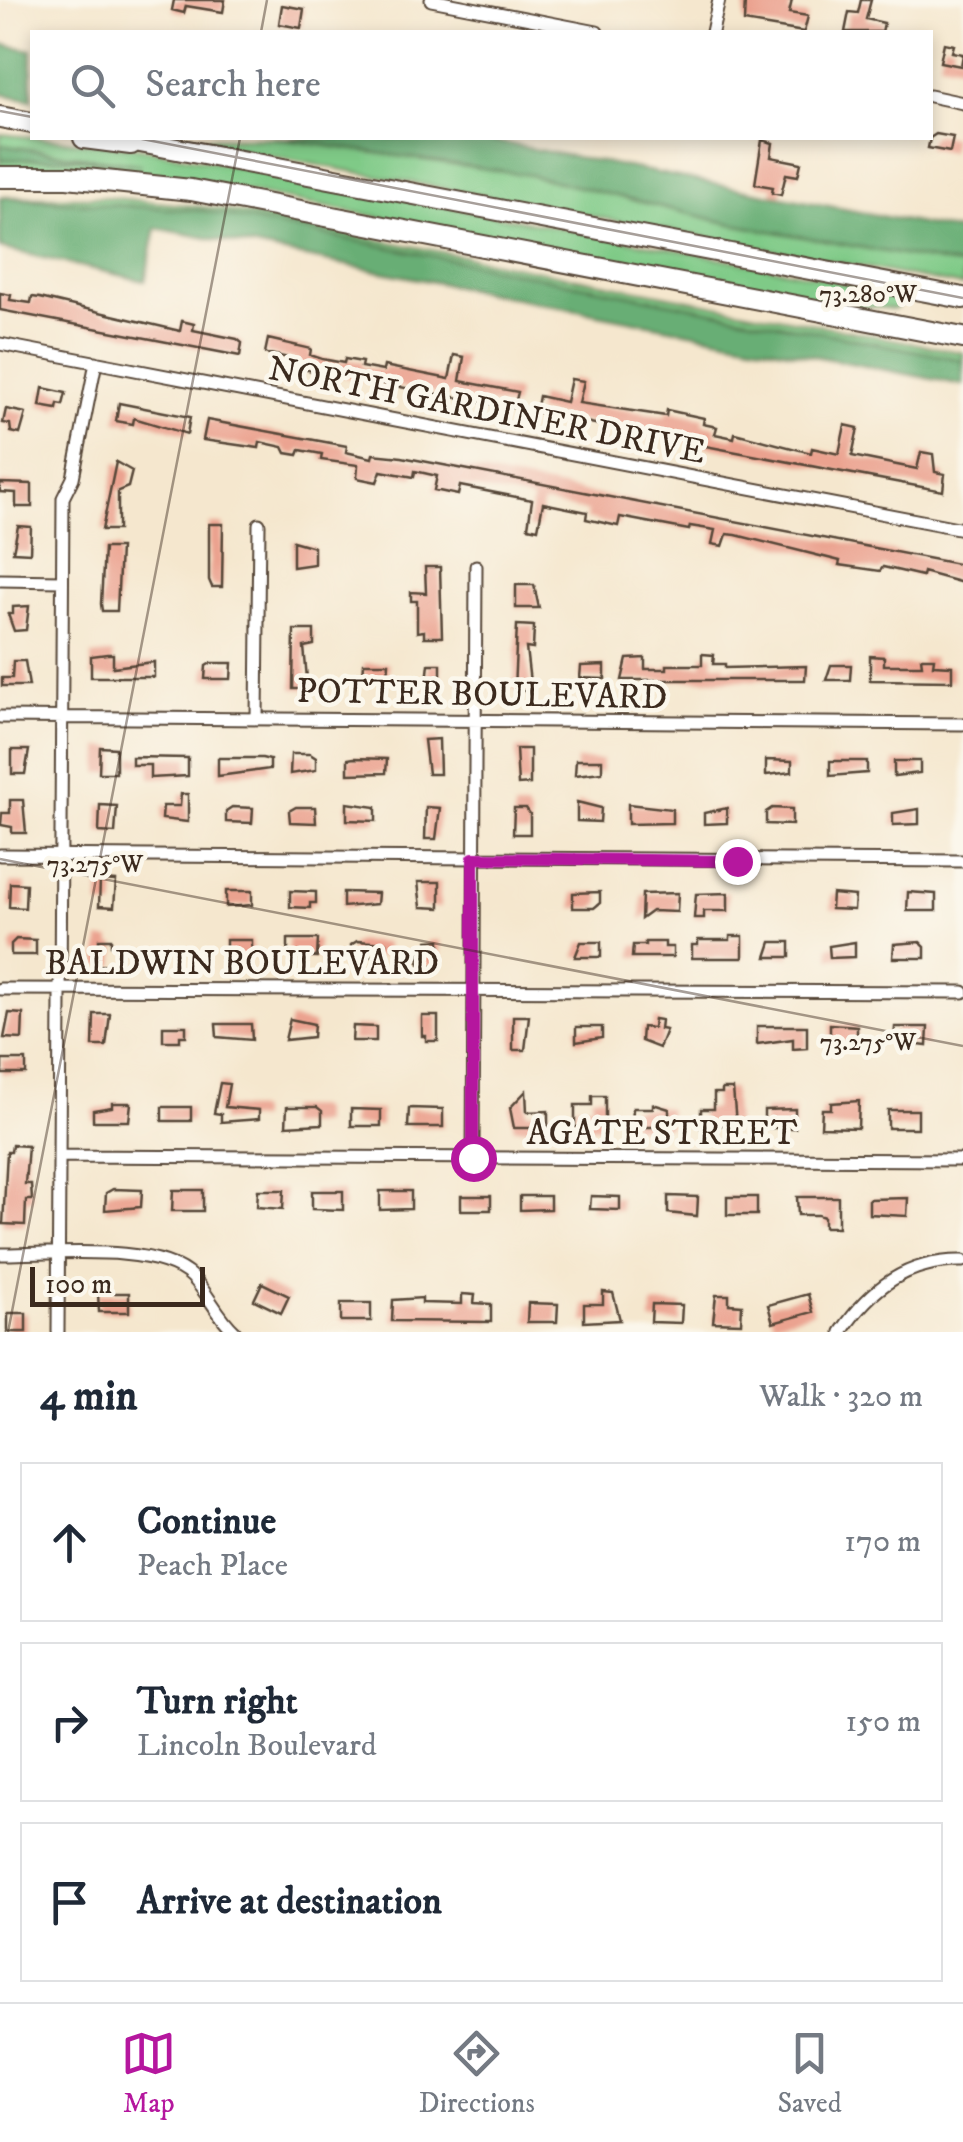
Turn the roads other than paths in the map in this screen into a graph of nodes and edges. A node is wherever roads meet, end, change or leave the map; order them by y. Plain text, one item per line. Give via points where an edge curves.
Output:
1 (431, 0) edge
2 (718, 0) edge
3 (587, 30) edge
4 (712, 30) edge
5 (933, 97) edge
6 (963, 103) edge
7 (0, 117) edge
8 (30, 123) edge
9 (0, 128) edge
10 (30, 132) edge
11 (98, 140) edge
12 (129, 140) edge
13 (261, 163) junction
14 (0, 181) edge
15 (963, 298) edge
16 (963, 338) edge
17 (0, 344) edge
18 (96, 362) junction
19 (259, 524) dead end
20 (963, 529) edge
21 (476, 566) dead end
22 (0, 580) edge
23 (62, 580) junction
24 (0, 717) edge
25 (63, 717) junction
26 (256, 718) junction
27 (474, 722) junction
28 (963, 724) edge
29 (0, 855) edge
30 (62, 855) junction
31 (473, 858) junction
32 (963, 862) edge
33 (0, 989) edge
34 (62, 989) junction
35 (474, 990) junction
36 (963, 992) edge
37 (60, 1156) junction
38 (473, 1158) junction
39 (963, 1160) edge
40 (0, 1254) edge
41 (59, 1255) junction
42 (963, 1261) edge
43 (58, 1332) edge
44 (236, 1332) edge
45 (841, 1332) edge

1 - 3 street
2 - 4 street
5 - 6 street
7 - 8 highway
9 - 10 highway
11 - 13 highway
12 - 13 highway
13 - 15 highway
14 - 16 highway via 128,182 258,202
17 - 18 street, NORTH GARDINER DRIVE
18 - 20 street, NORTH GARDINER DRIVE
18 - 23 street via 73,478 63,498
19 - 26 street
21 - 27 street
22 - 23 street
23 - 25 street
24 - 25 street, POTTER BOULEVARD
25 - 26 street, POTTER BOULEVARD
25 - 30 street
26 - 27 street, POTTER BOULEVARD
27 - 28 street, POTTER BOULEVARD
27 - 31 street
29 - 30 street
30 - 31 street
30 - 34 street
31 - 32 street
31 - 35 street
33 - 34 street, BALDWIN BOULEVARD
34 - 35 street, BALDWIN BOULEVARD
34 - 37 street
35 - 36 street, BALDWIN BOULEVARD
35 - 38 street
37 - 38 street, AGATE STREET
37 - 41 street
38 - 39 street, AGATE STREET
40 - 41 street
41 - 43 street
41 - 44 street via 143,1256 170,1263 191,1276
42 - 45 street via 896,1275 872,1292

